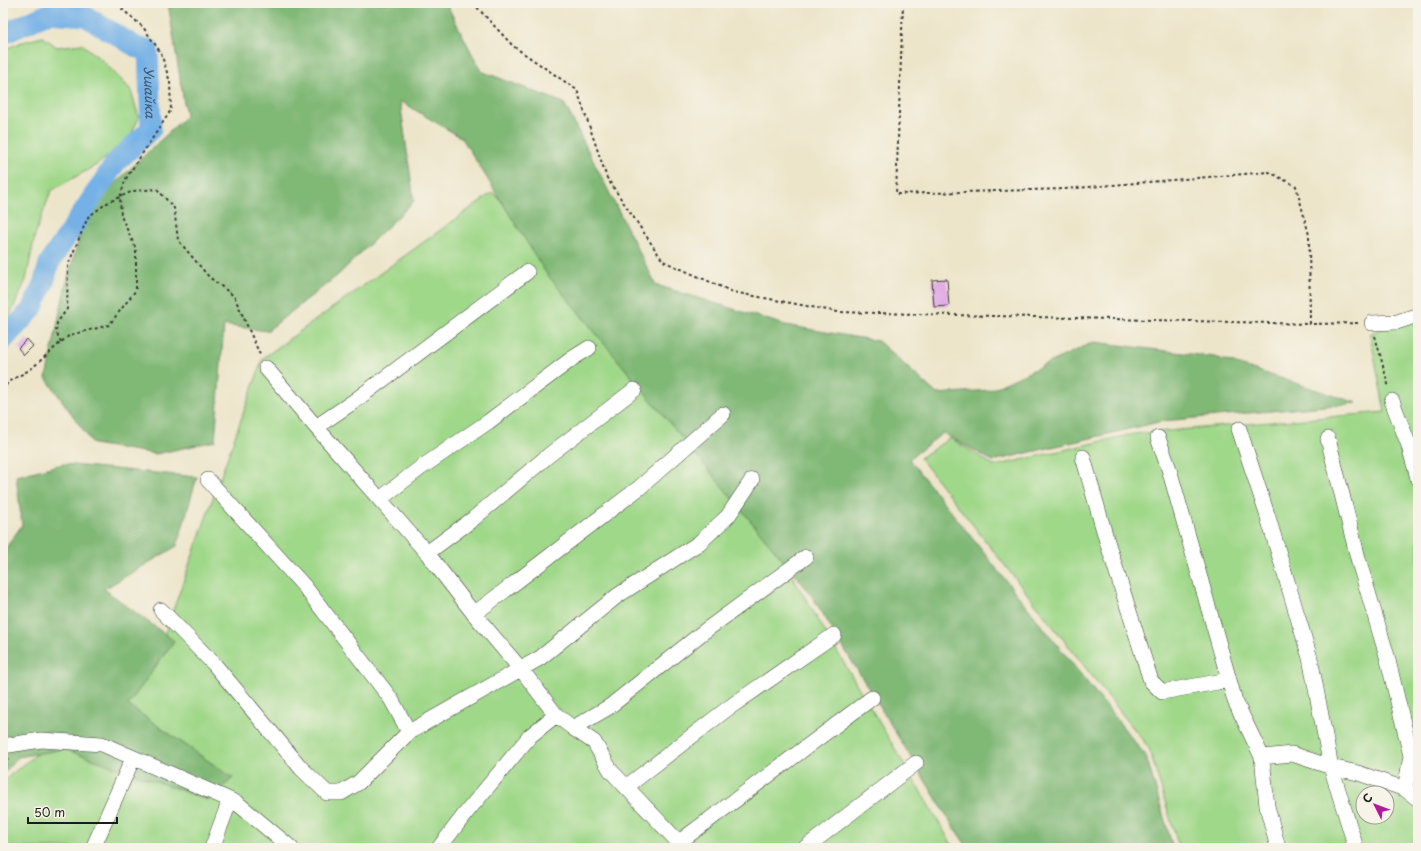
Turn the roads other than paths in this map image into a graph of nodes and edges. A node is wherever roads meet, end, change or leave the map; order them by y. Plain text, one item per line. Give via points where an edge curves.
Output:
1 (527, 272) dead end
2 (1418, 315) edge
3 (1372, 323) road end
4 (589, 348) dead end
5 (266, 368) road end
6 (634, 390) dead end
7 (1392, 401) road end
8 (723, 414) dead end
9 (316, 427) junction
10 (1239, 429) dead end
11 (1158, 438) dead end
12 (1328, 439) dead end
13 (1083, 457) dead end
14 (1418, 478) edge
15 (208, 480) dead end
16 (752, 480) dead end
17 (380, 499) junction
18 (427, 553) junction
19 (806, 557) dead end
20 (161, 610) dead end
21 (474, 614) junction
22 (834, 634) dead end
23 (521, 669) junction
24 (1229, 680) junction
25 (872, 698) dead end
26 (556, 715) junction
27 (573, 728) junction
28 (409, 732) junction
29 (3, 746) edge
30 (1262, 757) junction
31 (133, 758) junction
32 (916, 763) dead end
33 (1331, 767) junction
34 (626, 787) junction
35 (1405, 789) junction
36 (1418, 799) edge
37 (230, 800) junction
38 (681, 845) edge
39 (93, 848) edge
40 (212, 848) edge
41 (291, 848) edge
42 (438, 848) edge
43 (805, 848) edge
44 (1278, 848) edge
45 (1356, 848) edge

1 - 9 street
2 - 3 street via 1396,322
4 - 17 street
5 - 9 street
6 - 18 street
7 - 14 street
8 - 21 street via 639,488
9 - 17 street
10 - 33 street via 1310,658
11 - 24 street
12 - 35 street via 1359,562 1388,656 1411,756
13 - 24 street via 1151,682 1162,692
15 - 28 street via 305,587 391,700
16 - 23 street via 728,516 699,543 617,596 540,658
17 - 18 street
18 - 21 street
19 - 27 street via 702,633 609,708
20 - 28 street via 214,664 301,768 327,792 341,793 358,783
21 - 23 street
22 - 34 street via 727,709
23 - 26 street
23 - 28 street
24 - 30 street via 1235,701
25 - 38 street
26 - 27 street
26 - 42 street via 530,736
27 - 34 street via 594,742 611,771
29 - 31 street via 42,740 102,744
30 - 33 street via 1292,754
30 - 44 street via 1267,806
31 - 37 street
31 - 39 street
32 - 43 street
33 - 35 street
33 - 45 street
34 - 38 street
35 - 36 street
37 - 40 street
37 - 41 street

